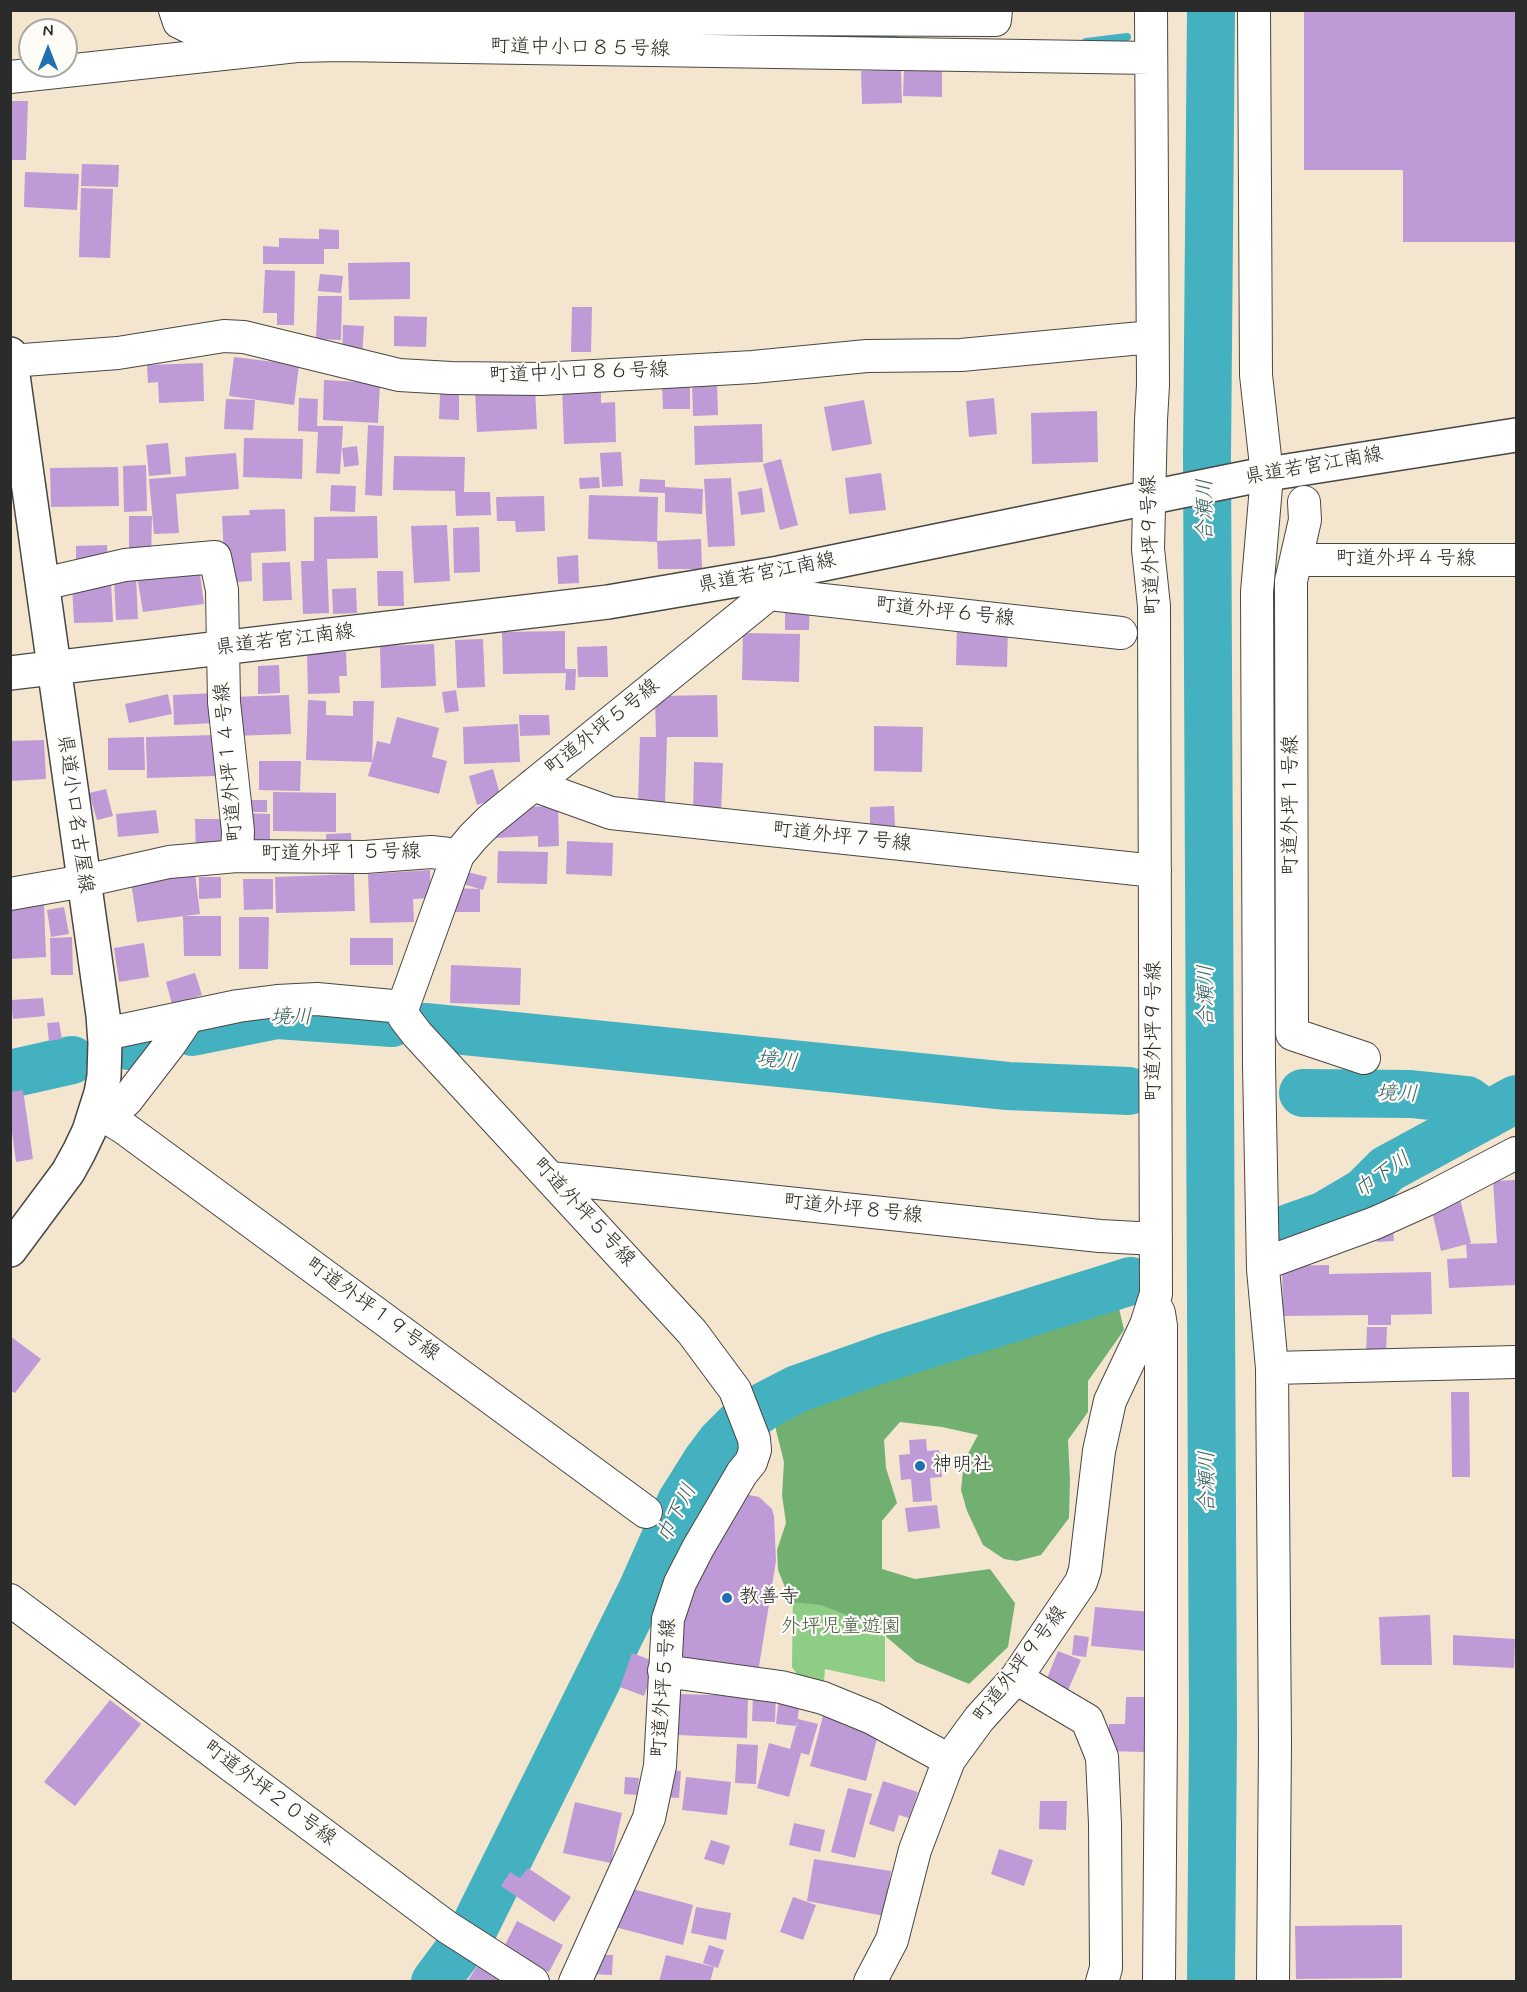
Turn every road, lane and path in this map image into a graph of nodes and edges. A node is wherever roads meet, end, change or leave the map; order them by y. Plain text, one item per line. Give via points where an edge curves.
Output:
1 (175, 10) edge
2 (996, 10) edge
3 (1151, 10) edge
4 (1254, 10) edge
5 (1151, 58) junction
6 (10, 76) edge
7 (1152, 337) junction
8 (11, 359) edge
9 (1516, 435) edge
10 (1261, 476) junction
11 (1154, 496) junction
12 (1304, 502) dead end
13 (1296, 560) junction
14 (1516, 560) edge
15 (774, 583) junction
16 (43, 584) junction
17 (1121, 633) dead end
18 (221, 648) junction
19 (54, 669) junction
20 (10, 673) edge
21 (533, 785) junction
22 (458, 855) junction
23 (237, 856) junction
24 (1155, 871) junction
25 (84, 881) junction
26 (10, 894) edge
27 (408, 1019) junction
28 (181, 1029) junction
29 (105, 1046) junction
30 (1364, 1058) dead end
31 (96, 1111) junction
32 (1516, 1153) edge
33 (550, 1178) junction
34 (1156, 1239) junction
35 (10, 1250) edge
36 (1263, 1264) junction
37 (1154, 1303) junction
38 (1516, 1362) edge
39 (1272, 1368) junction
40 (646, 1512) dead end
41 (10, 1600) edge
42 (663, 1671) junction
43 (1016, 1678) junction
44 (949, 1760) junction
45 (533, 1982) edge
46 (575, 1982) edge
47 (870, 1982) edge
48 (1102, 1982) edge
49 (1159, 1982) edge
50 (1273, 1982) edge

1 - 2 street via 179,22 189,27 294,17 995,20
3 - 5 street, 町道外坪９号線
4 - 10 street via 1256,375
5 - 6 street, 町道中小口８５号線 via 339,45
5 - 7 street, 町道外坪９号線
7 - 8 street, 町道中小口８６号線 via 961,355 867,356 541,379 399,375 244,337 224,336 118,353
7 - 11 street, 町道外坪９号線
8 - 16 main road, 県道小口名古屋線
9 - 10 main road, 県道若宮江南線
10 - 11 main road, 県道若宮江南線
10 - 36 street via 1257,592
11 - 15 main road, 県道若宮江南線
11 - 24 street, 町道外坪９号線 via 1148,549 1154,606
12 - 13 street, 町道外坪１号線 via 1305,520
13 - 14 street, 町道外坪４号線
13 - 30 street, 町道外坪１号線 via 1291,581 1292,1034
15 - 17 street, 町道外坪６号線
15 - 18 main road, 県道若宮江南線
15 - 21 street, 町道外坪５号線
16 - 18 street, 町道外坪１４号線 via 125,565 215,556 222,590
16 - 19 main road, 県道小口名古屋線
18 - 19 main road, 県道若宮江南線
18 - 23 street, 町道外坪１４号線
19 - 20 main road, 県道若宮江南線
19 - 25 main road, 県道小口名古屋線
21 - 22 street, 町道外坪５号線 via 489,821
21 - 24 street, 町道外坪７号線 via 610,813
22 - 23 street, 町道外坪１５号線 via 431,852 365,857
22 - 27 street, 町道外坪５号線
23 - 25 street, 町道外坪１５号線 via 169,862
24 - 34 street, 町道外坪９号線
25 - 26 street, 町道外坪１５号線
25 - 29 main road, 県道小口名古屋線
27 - 28 street via 317,999 238,1006
27 - 33 street, 町道外坪５号線
28 - 29 street
28 - 31 street via 126,1101
29 - 31 main road, 県道小口名古屋線 via 104,1076
31 - 35 main road, 県道小口名古屋線 via 68,1172
31 - 40 street, 町道外坪１９号線
32 - 36 street via 1385,1218
33 - 34 street, 町道外坪８号線
33 - 42 street, 町道外坪５号線 via 692,1332 735,1390 754,1439 751,1462 680,1583 668,1619
34 - 37 street, 町道外坪９号線
36 - 39 street
37 - 43 street, 町道外坪９号線 via 1110,1401 1081,1582
37 - 49 street via 1161,1338
38 - 39 street
39 - 50 street
41 - 45 street, 町道外坪２０号線 via 447,1927
42 - 44 street via 781,1687 824,1698 872,1718
42 - 46 street, 町道外坪５号線 via 660,1766 649,1818
43 - 44 street, 町道外坪９号線
43 - 48 street via 1087,1720 1102,1757 1106,1968
44 - 47 street, 町道外坪９号線 via 915,1850 892,1940

